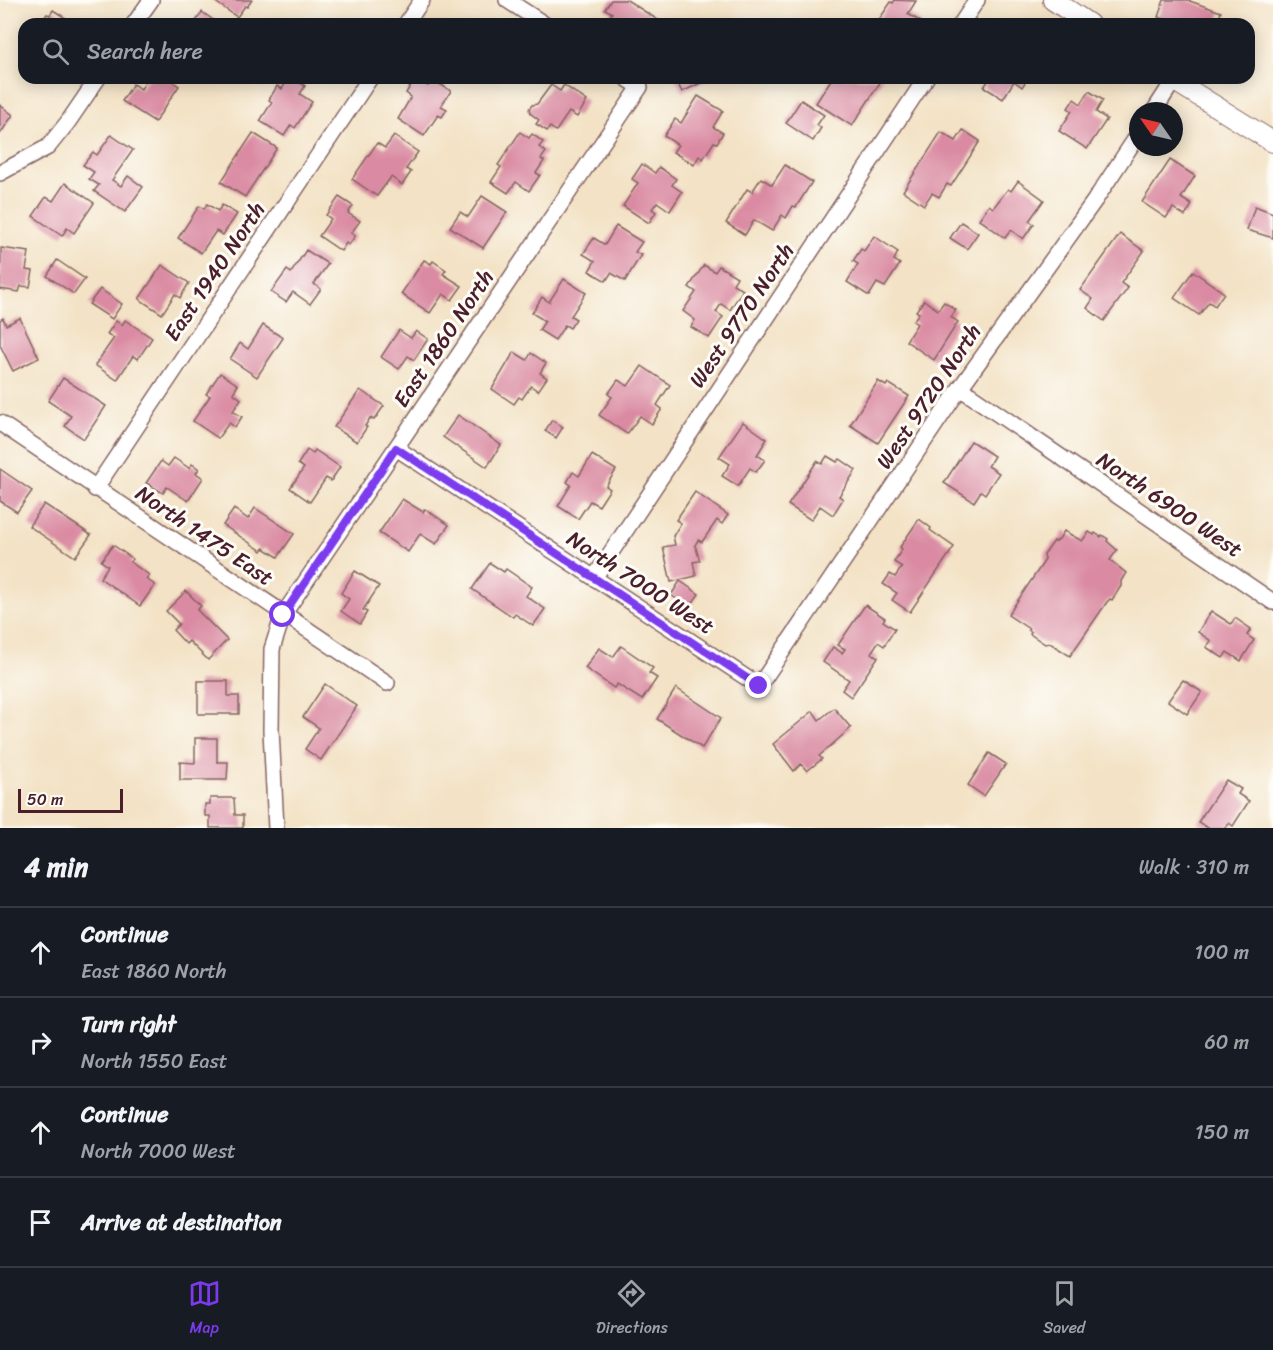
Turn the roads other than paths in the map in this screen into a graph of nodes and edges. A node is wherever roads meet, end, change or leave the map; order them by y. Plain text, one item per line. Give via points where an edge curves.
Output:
1 (151, 0) edge
2 (422, 0) edge
3 (507, 0) edge
4 (977, 0) edge
5 (1053, 0) edge
6 (138, 18) edge
7 (410, 18) edge
8 (535, 18) edge
9 (965, 18) edge
10 (1080, 18) edge
11 (94, 84) edge
12 (366, 84) edge
13 (635, 84) edge
14 (922, 84) edge
15 (1169, 84) edge
16 (1180, 84) edge
17 (1159, 102) edge
18 (1273, 142) edge
19 (1129, 149) edge
20 (0, 174) edge
21 (960, 388) junction
22 (0, 423) edge
23 (396, 448) junction
24 (95, 489) junction
25 (594, 578) junction
26 (1273, 602) edge
27 (283, 615) junction
28 (387, 683) dead end
29 (759, 686) joint
30 (276, 828) edge

1 - 6 street
2 - 7 street
3 - 8 street
4 - 9 street
5 - 10 street
11 - 20 street via 48,147
12 - 24 street, East 1940 North
13 - 23 street, East 1860 North via 640,87
14 - 25 street, West 9770 North
15 - 17 street
16 - 18 street
19 - 21 street, West 9720 North
21 - 26 street, North 6900 West
21 - 29 street, West 9720 North
22 - 24 street, North 1475 East
23 - 25 street, North 7000 West
23 - 27 street, East 1860 North
24 - 27 street, North 1475 East
25 - 29 street, North 7000 West
27 - 28 street, North 1475 East
27 - 30 street, East 1860 North via 272,649

